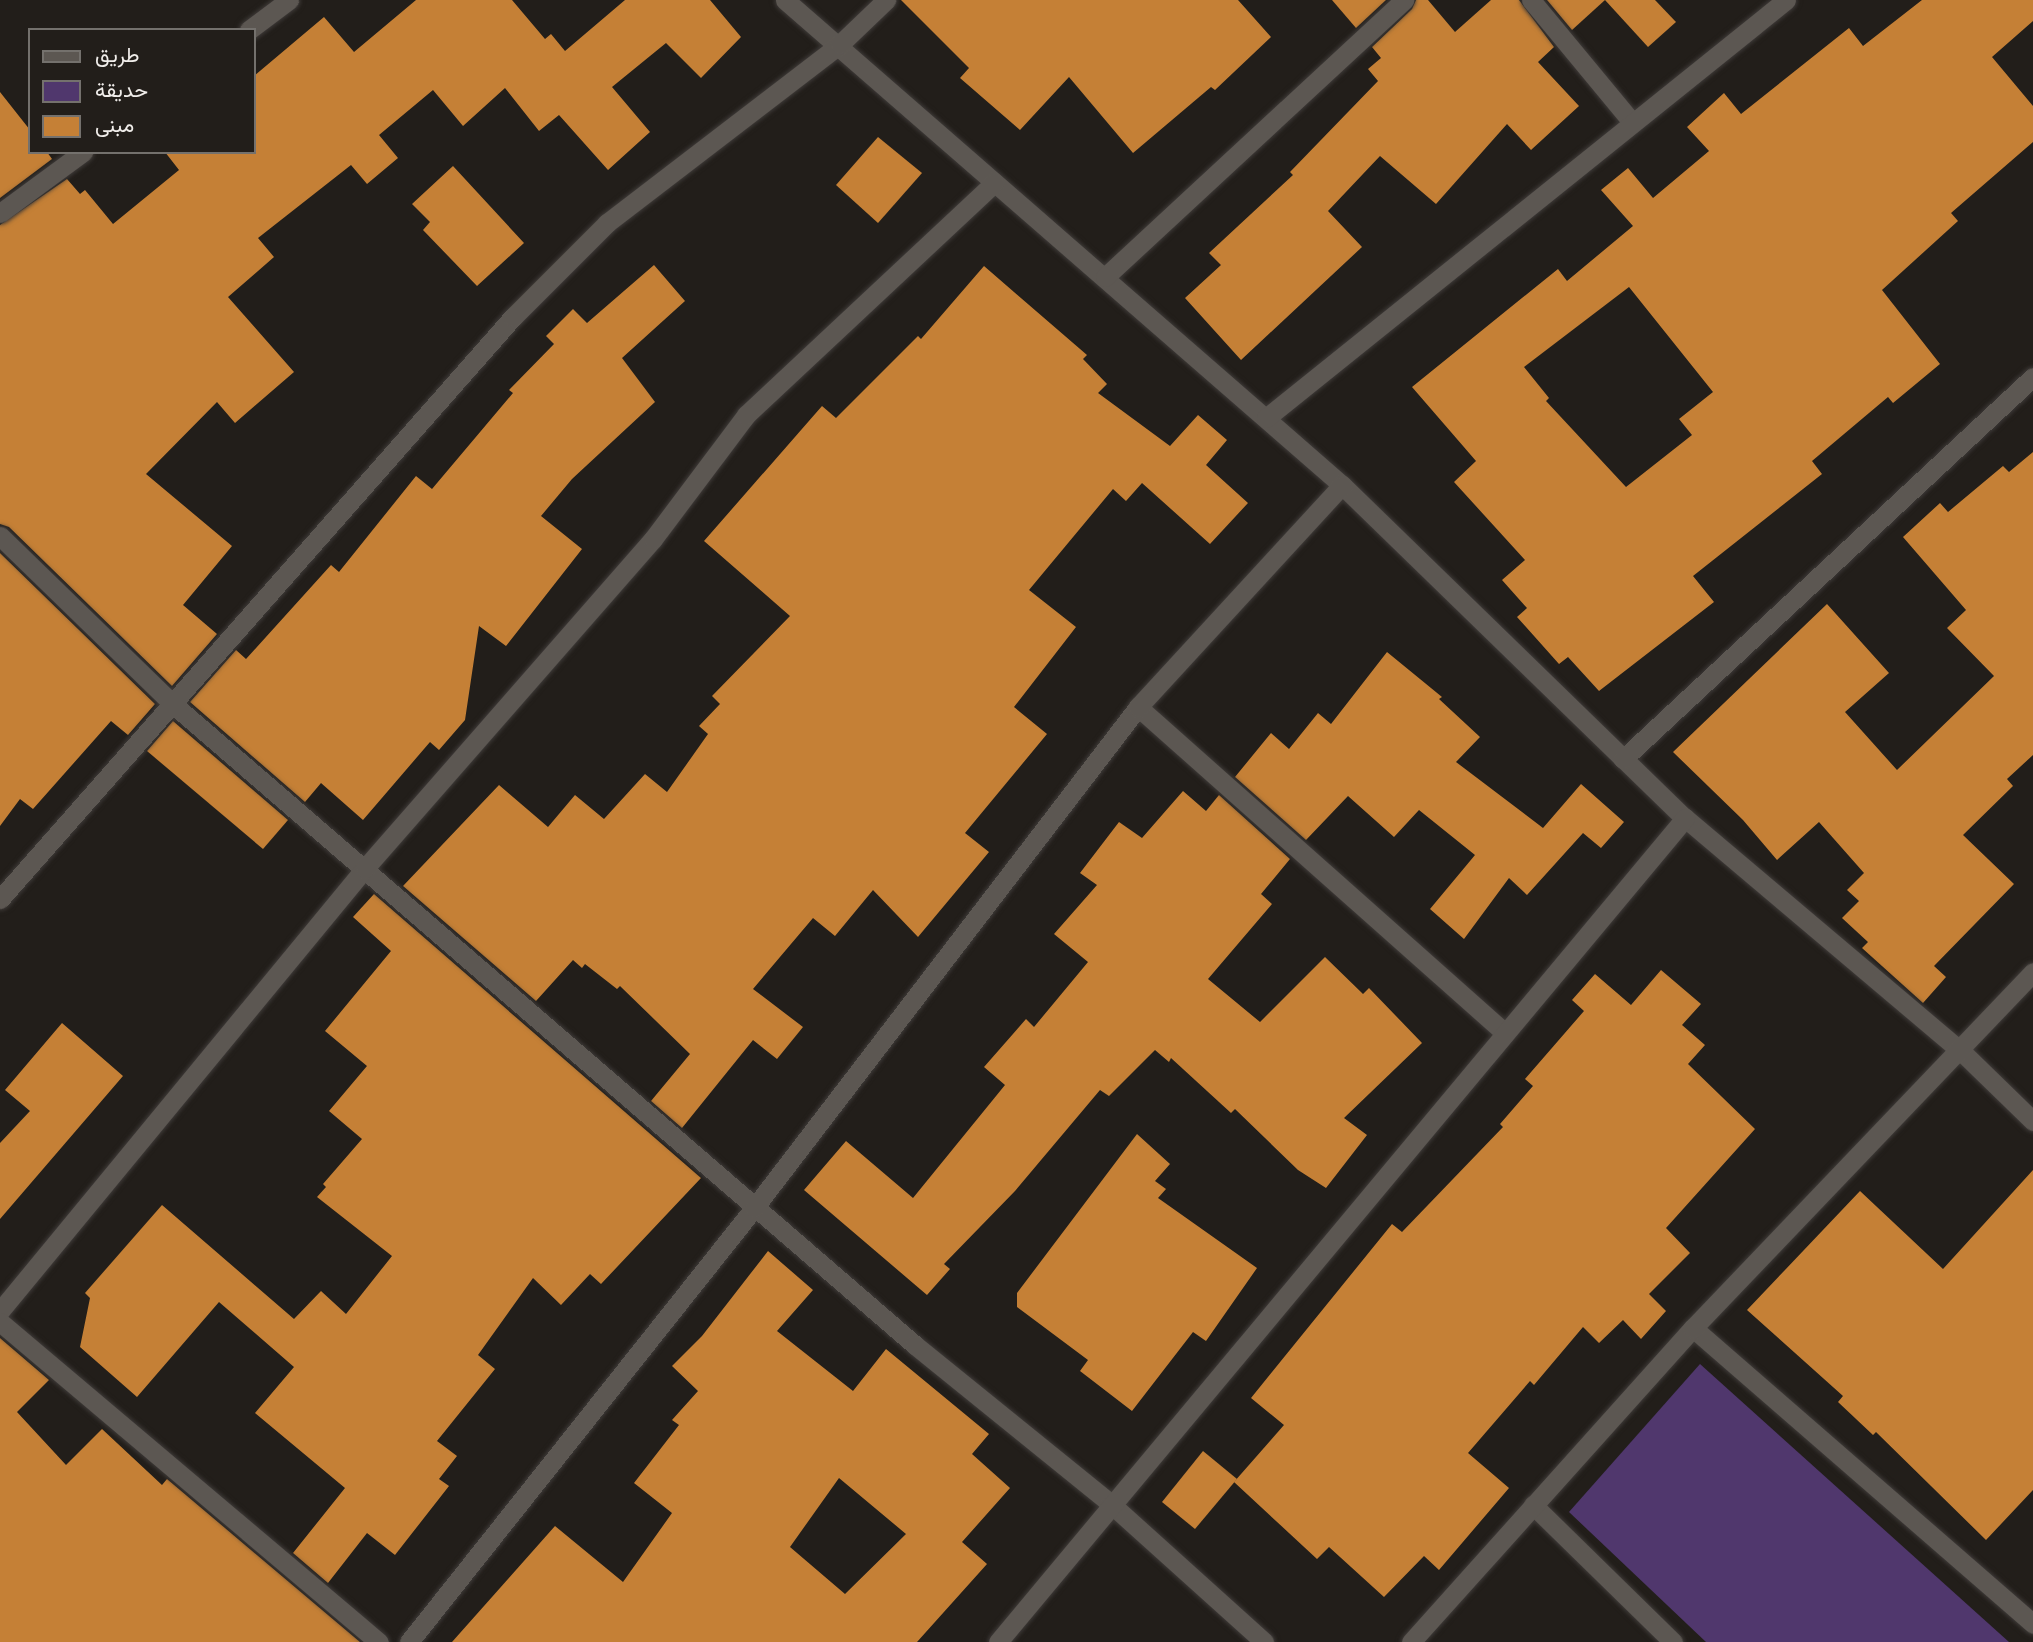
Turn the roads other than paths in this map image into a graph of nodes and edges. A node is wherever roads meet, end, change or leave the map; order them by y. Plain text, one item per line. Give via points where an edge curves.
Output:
1 (289, 0) edge
2 (785, 0) edge
3 (886, 0) edge
4 (1404, 0) edge
5 (1531, 0) edge
6 (1786, 0) edge
7 (251, 28) edge
8 (840, 44) junction
9 (1631, 121) junction
10 (80, 154) edge
11 (995, 183) junction
12 (0, 214) edge
13 (1105, 277) junction
14 (2033, 377) edge
15 (1266, 418) junction
16 (1342, 485) junction
17 (0, 537) edge
18 (174, 705) junction
19 (1138, 706) junction
20 (1623, 759) junction
21 (1685, 818) junction
22 (365, 868) junction
23 (0, 899) edge
24 (2033, 972) edge
25 (1503, 1031) junction
26 (1959, 1050) junction
27 (2033, 1121) edge
28 (754, 1208) junction
29 (0, 1311) edge
30 (0, 1322) edge
31 (1693, 1328) junction
32 (1111, 1504) junction
33 (1533, 1505) junction
34 (2033, 1624) edge
35 (379, 1642) edge
36 (409, 1642) edge
37 (998, 1642) edge
38 (1264, 1642) edge
39 (1411, 1642) edge
40 (1673, 1642) edge

1 - 7 street
2 - 8 street
3 - 8 street
4 - 13 street
5 - 9 street
6 - 9 street
8 - 11 street
8 - 18 street via 598,232 422,417
9 - 15 street
10 - 12 street
11 - 13 street
11 - 22 street via 746,415 653,539
13 - 15 street
14 - 20 street
15 - 16 street
16 - 19 street
16 - 20 street
17 - 18 street
18 - 22 street
18 - 23 street
19 - 25 street
19 - 28 street
20 - 21 street
21 - 25 street
21 - 26 street
22 - 28 street
22 - 29 street
24 - 26 street
25 - 32 street
26 - 27 street
26 - 31 street
28 - 32 street
28 - 36 street
30 - 35 street
31 - 33 street
31 - 34 street
32 - 37 street
32 - 38 street
33 - 39 street
33 - 40 street

